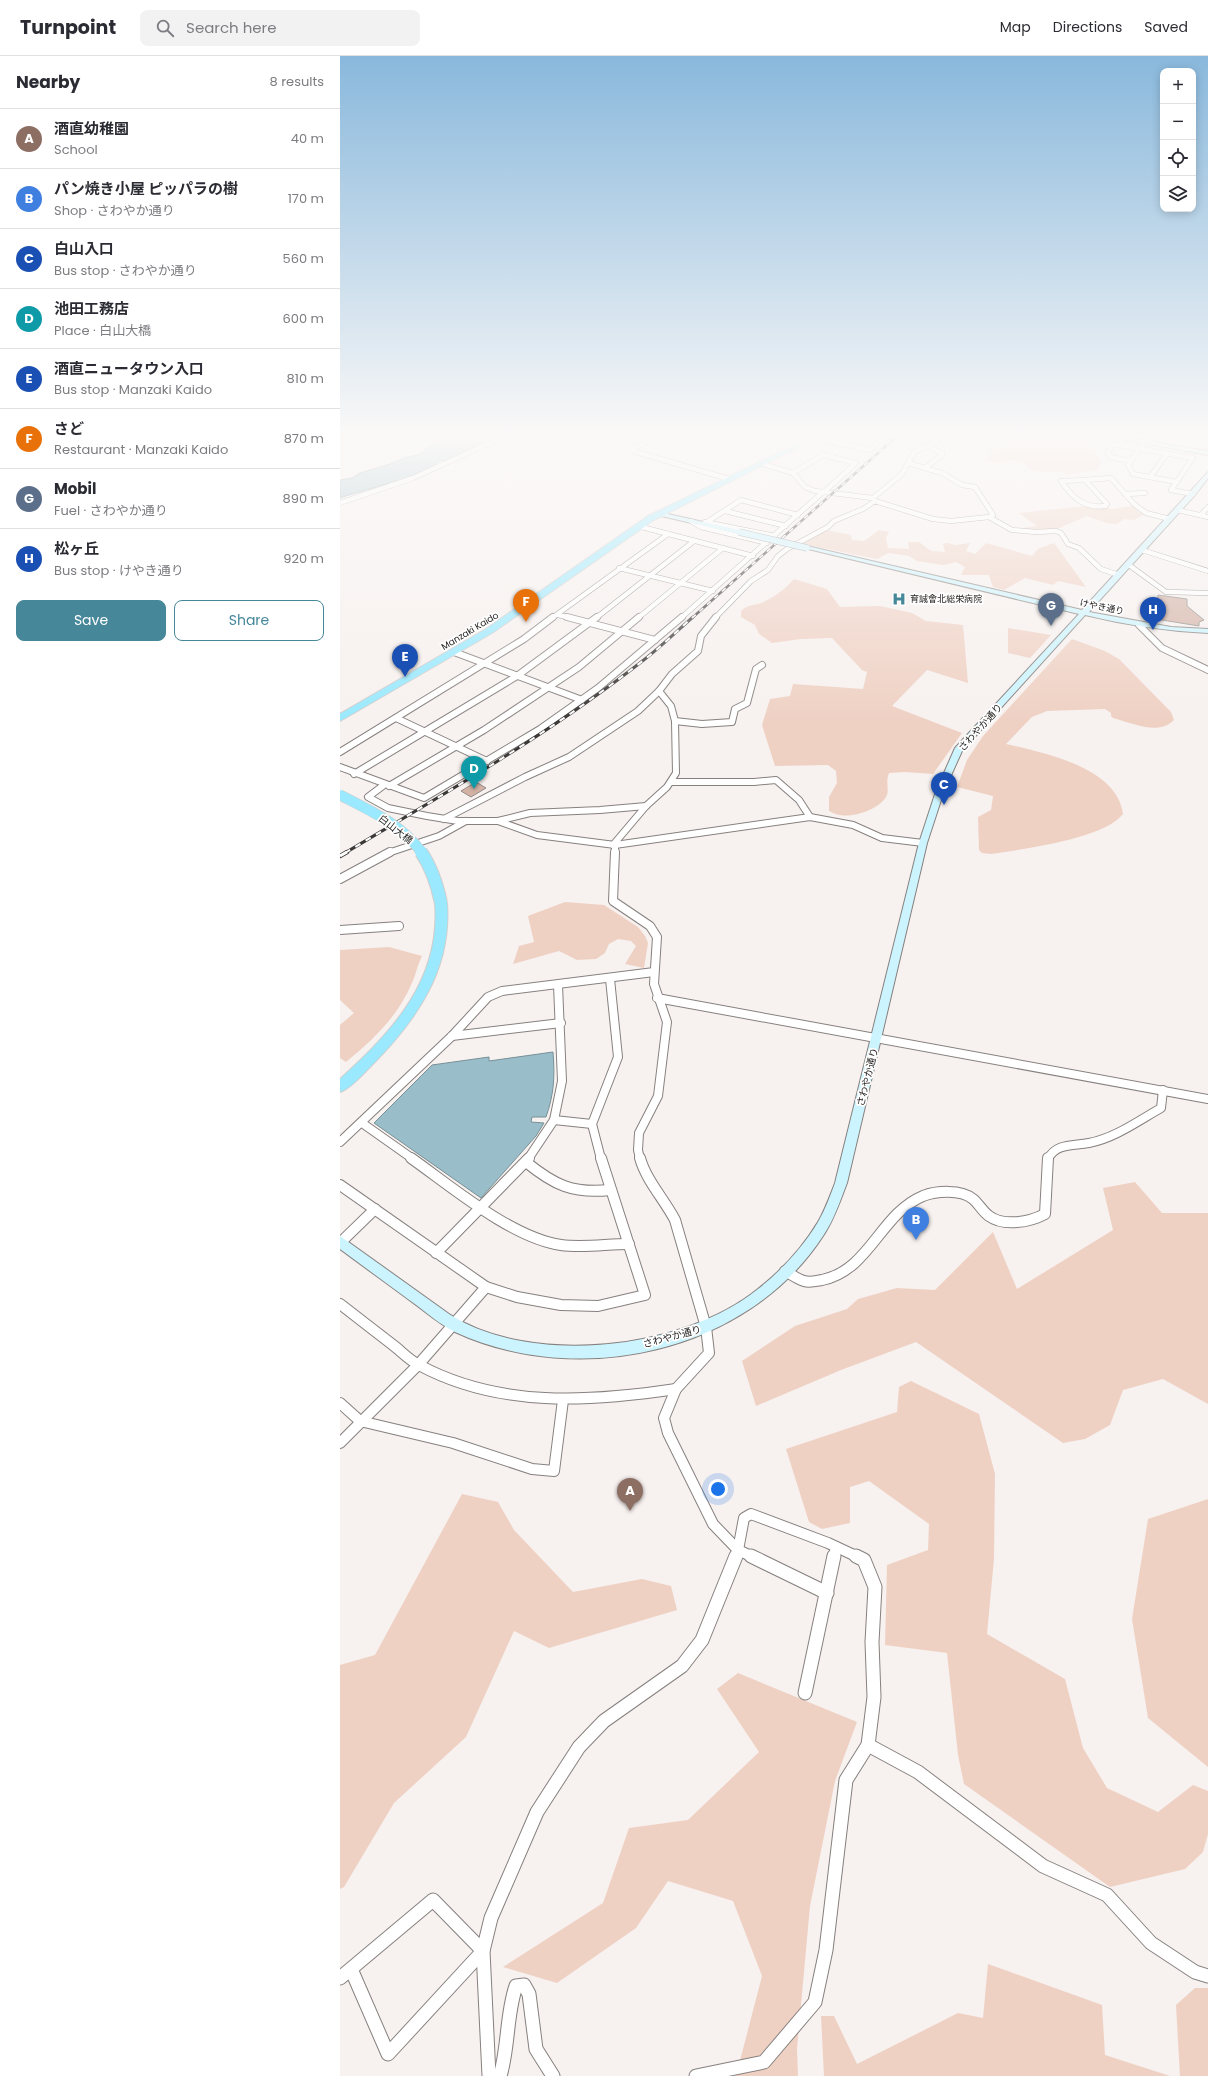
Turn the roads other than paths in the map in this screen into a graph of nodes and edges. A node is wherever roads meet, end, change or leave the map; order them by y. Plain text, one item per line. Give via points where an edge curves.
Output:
1 (629, 532) edge
2 (662, 532) edge
3 (723, 532) edge
4 (740, 532) edge
5 (757, 532) edge
6 (779, 532) edge
7 (820, 532) edge
8 (1060, 532) edge
9 (1158, 532) edge
10 (668, 534) junction
11 (775, 536) junction
12 (694, 541) junction
13 (767, 543) junction
14 (723, 548) junction
15 (1142, 550) junction
16 (753, 556) junction
17 (1129, 564) junction
18 (619, 568) junction
19 (1208, 570) edge
20 (650, 575) junction
21 (1120, 575) junction
22 (680, 583) junction
23 (713, 591) junction
24 (1208, 593) edge
25 (1085, 613) junction
26 (558, 615) junction
27 (590, 623) junction
28 (1139, 625) junction
29 (1208, 631) edge
30 (623, 632) junction
31 (655, 640) junction
32 (454, 652) junction
33 (486, 664) junction
34 (762, 665) dead end
35 (1208, 670) edge
36 (517, 676) junction
37 (549, 688) junction
38 (659, 691) junction
39 (582, 700) junction
40 (340, 718) edge
41 (396, 718) junction
42 (675, 721) junction
43 (425, 733) junction
44 (455, 747) junction
45 (340, 752) edge
46 (487, 762) junction
47 (340, 767) edge
48 (354, 774) junction
49 (671, 782) junction
50 (386, 785) junction
51 (340, 795) edge
52 (646, 806) junction
53 (810, 817) junction
54 (444, 819) junction
55 (466, 821) junction
56 (498, 821) junction
57 (924, 843) junction
58 (614, 845) junction
59 (340, 879) edge
60 (399, 926) dead end
61 (340, 930) edge
62 (654, 972) junction
63 (610, 979) junction
64 (558, 985) junction
65 (657, 998) junction
66 (561, 1024) junction
67 (452, 1036) junction
68 (877, 1037) junction
69 (340, 1088) edge
70 (1163, 1090) junction
71 (1208, 1099) edge
72 (554, 1120) junction
73 (362, 1122) junction
74 (592, 1124) junction
75 (340, 1142) edge
76 (526, 1162) junction
77 (340, 1185) edge
78 (610, 1190) junction
79 (480, 1206) junction
80 (375, 1209) junction
81 (340, 1242) edge
82 (629, 1244) junction
83 (436, 1253) junction
84 (785, 1271) junction
85 (486, 1288) junction
86 (340, 1304) edge
87 (454, 1325) junction
88 (706, 1327) junction
89 (418, 1365) junction
90 (676, 1389) junction
91 (562, 1400) junction
92 (340, 1403) edge
93 (360, 1420) junction
94 (340, 1443) edge
95 (836, 1547) junction
96 (738, 1550) junction
97 (827, 1593) junction
98 (805, 1693) dead end
99 (868, 1745) junction
100 (483, 1951) junction
101 (351, 1969) junction
102 (1208, 1976) edge
103 (340, 1978) edge
104 (489, 2076) edge
105 (500, 2076) edge
106 (553, 2076) edge
107 (696, 2076) edge

1 - 32 main road, Manzaki Kaido via 508,619
2 - 10 street
3 - 13 street
4 - 25 street, けやき通り, bridge
5 - 11 street
6 - 11 street
7 - 38 street via 787,549 768,570 751,581 733,598 701,636 698,651 672,674
8 - 21 street via 1068,544 1079,548 1101,569
9 - 15 street, さわやか通り
10 - 12 street
10 - 18 street
11 - 13 street
12 - 14 street
12 - 20 street
13 - 16 street
14 - 16 street
14 - 22 street
15 - 17 street, さわやか通り
15 - 19 street
16 - 23 street
17 - 21 street, さわやか通り
17 - 24 street via 1166,592
18 - 20 street
18 - 26 street
20 - 22 street
20 - 27 street
21 - 25 street, さわやか通り
22 - 23 street
22 - 30 street
23 - 31 street
25 - 28 street, けやき通り
25 - 57 street, さわやか通り via 958,750 940,791
26 - 27 street
26 - 33 street
27 - 30 street
27 - 36 street
28 - 29 street, けやき通り
28 - 35 street via 1160,648
30 - 31 street
30 - 37 street
31 - 39 street
32 - 33 street
32 - 40 main road, Manzaki Kaido
33 - 36 street
33 - 41 street
34 - 42 street via 756,669 748,703 736,709 732,722 702,724
36 - 37 street
36 - 43 street
37 - 39 street
37 - 44 street
38 - 42 street via 671,706
38 - 54 street via 638,711 569,757
39 - 46 street
41 - 43 street
41 - 45 street
42 - 49 street via 677,762 676,773
43 - 44 street
43 - 48 street
44 - 46 street
44 - 50 street
46 - 50 street via 424,798
47 - 48 street
48 - 50 street
49 - 52 street
49 - 53 street via 752,783 776,780 799,800
50 - 54 street via 368,797 388,808
51 - 69 main road, 白山大橋, bridge via 372,811 409,836 431,867 440,890 441,903 441,941 422,992 395,1033
52 - 56 street via 536,812
52 - 58 street
53 - 57 street via 853,825 882,838
53 - 58 street
54 - 55 street
55 - 56 street
55 - 59 street via 439,836 387,853
56 - 58 street via 533,834
57 - 68 street, さわやか通り
58 - 62 street via 613,901 655,932 658,946
60 - 61 street
62 - 63 street
62 - 65 street
63 - 64 street
63 - 74 street via 618,1057
64 - 66 street
64 - 67 street via 502,991 491,995
65 - 68 street
65 - 88 street via 667,1022 668,1033 658,1096 639,1133 638,1150 643,1169 674,1220
66 - 67 street
66 - 72 street via 562,1081
67 - 73 street
68 - 70 street via 957,1054
68 - 84 street, さわやか通り via 841,1183 823,1226
70 - 71 street
70 - 84 street via 1161,1108 1109,1137 1089,1143 1061,1146 1048,1157 1045,1214 1038,1219 996,1221 969,1196 945,1191 922,1196 906,1204 859,1260 842,1274 825,1280 805,1281
72 - 74 street
72 - 76 street
73 - 75 street
73 - 79 street
74 - 78 street
76 - 78 street via 560,1187 586,1192
76 - 79 street
77 - 80 street
78 - 82 street
79 - 82 street via 537,1239 562,1245
79 - 83 street
80 - 81 street
80 - 83 street
81 - 87 street, さわやか通り
82 - 85 street via 645,1295 598,1306 561,1305
83 - 85 street
84 - 88 street, さわやか通り via 754,1300
85 - 87 street
86 - 89 street
87 - 88 street, さわやか通り via 516,1348 565,1352 598,1352 626,1348
87 - 89 street
88 - 90 street via 709,1353
89 - 91 street via 453,1381 489,1392
89 - 93 street
90 - 91 street via 619,1398
90 - 96 street via 664,1418 668,1433 713,1524
91 - 93 street via 554,1471 532,1469 453,1443
92 - 93 street
93 - 94 street
95 - 96 street via 751,1514 744,1518
95 - 97 street
95 - 99 street via 864,1560 875,1587 872,1642 874,1697
96 - 97 street
96 - 100 street via 702,1640 682,1666 604,1721 579,1747 560,1774 537,1812 510,1871 491,1918
97 - 98 street
99 - 102 street via 918,1772 1044,1866 1107,1895 1151,1943 1195,1972
99 - 107 street via 846,1780 826,1950 815,2002 764,2062
100 - 101 street via 433,1900
100 - 101 street via 388,2054
100 - 104 street
101 - 103 street
105 - 106 street via 506,2062 511,1996 516,1986 524,1985 529,1994 536,2049

